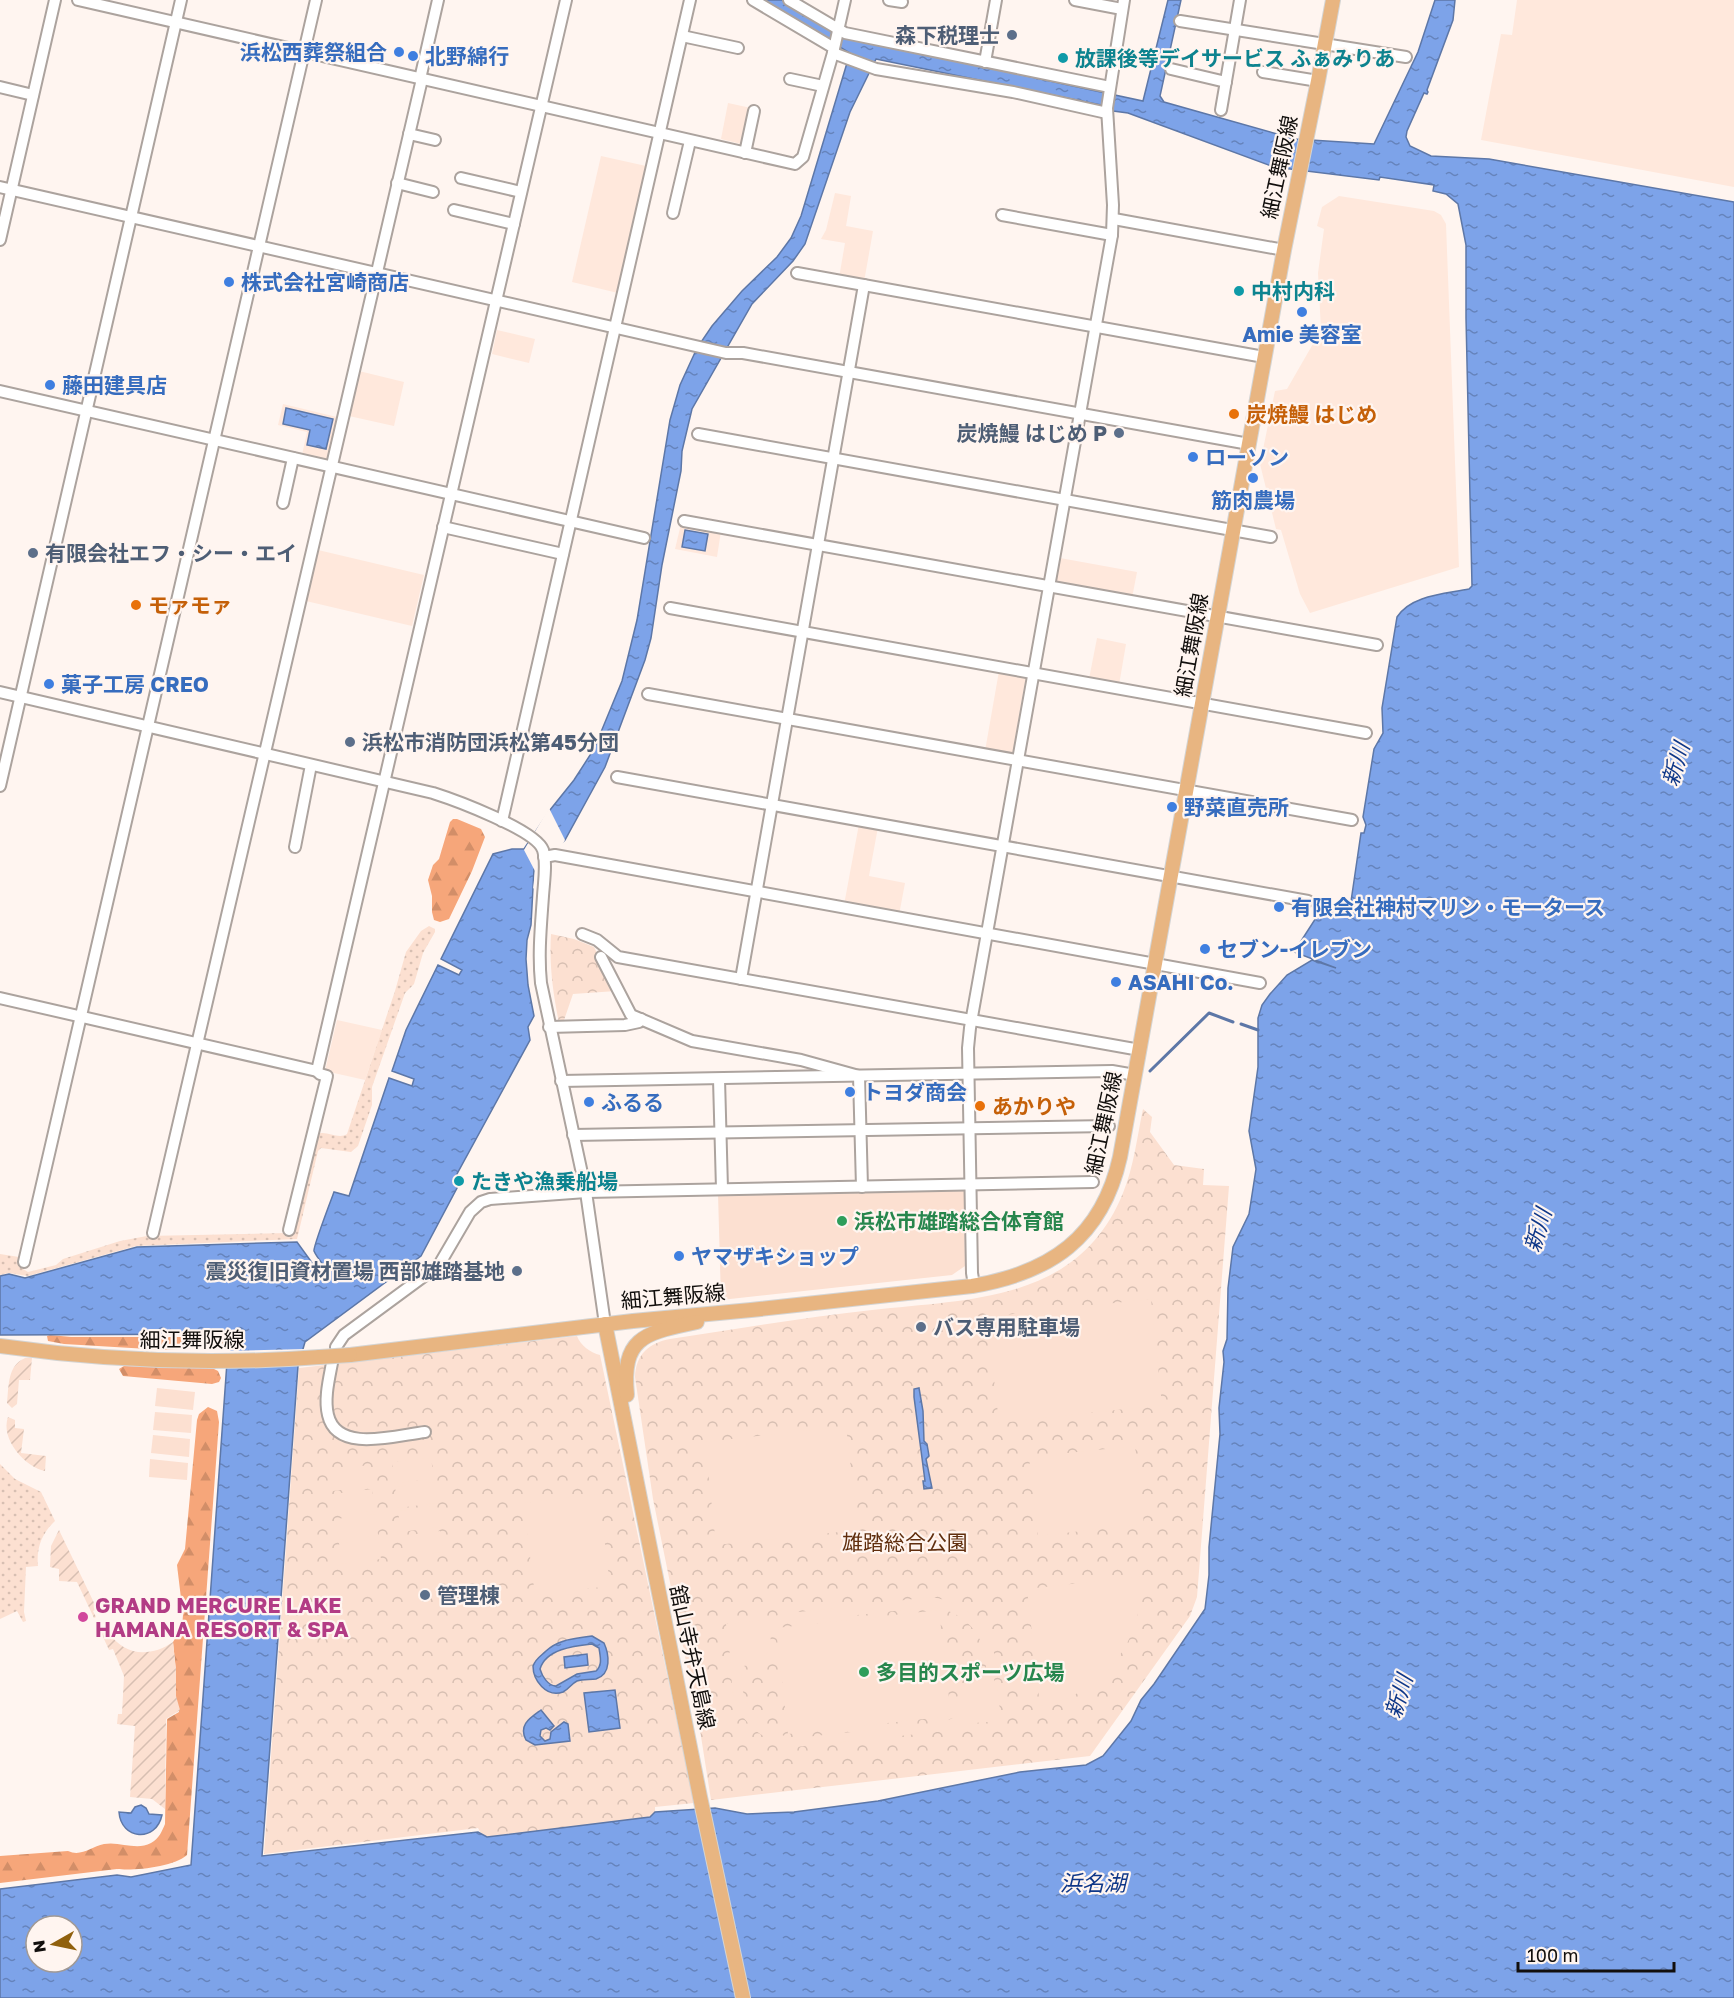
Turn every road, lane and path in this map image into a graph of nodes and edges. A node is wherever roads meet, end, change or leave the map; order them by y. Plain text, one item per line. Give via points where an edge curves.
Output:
1 (56, 0) edge
2 (78, 0) edge
3 (181, 0) edge
4 (438, 0) edge
5 (566, 0) edge
6 (690, 0) edge
7 (753, 0) edge
8 (789, 0) edge
9 (845, 0) edge
10 (889, 0) edge
11 (996, 0) edge
12 (1075, 0) edge
13 (1240, 0) edge
14 (1333, 0) edge
15 (312, 1) edge
16 (902, 2) dead end
17 (1123, 4) edge
18 (1180, 21) dead end
19 (176, 23) junction
20 (837, 30) junction
21 (1235, 30) junction
22 (682, 36) junction
23 (1325, 44) junction
24 (738, 48) dead end
25 (834, 48) junction
26 (304, 52) junction
27 (1406, 57) dead end
28 (986, 62) junction
29 (1171, 69) dead end
30 (1263, 72) dead end
31 (421, 79) junction
32 (790, 79) dead end
33 (1318, 81) junction
34 (1226, 82) junction
35 (823, 86) junction
36 (0, 87) edge
37 (1110, 90) junction
38 (33, 95) junction
39 (541, 106) junction
40 (1221, 110) dead end
41 (754, 111) dead end
42 (1107, 111) junction
43 (409, 134) junction
44 (660, 134) junction
45 (435, 140) dead end
46 (690, 141) junction
47 (745, 153) junction
48 (461, 178) dead end
49 (397, 183) junction
50 (0, 187) edge
51 (12, 189) junction
52 (433, 192) dead end
53 (521, 192) junction
54 (454, 210) dead end
55 (674, 213) dead end
56 (1002, 215) dead end
57 (131, 217) junction
58 (1114, 219) junction
59 (513, 224) junction
60 (1112, 235) junction
61 (0, 240) edge
62 (259, 246) junction
63 (1284, 250) junction
64 (376, 273) junction
65 (797, 273) dead end
66 (864, 285) junction
67 (496, 301) junction
68 (1095, 327) junction
69 (615, 328) junction
70 (1264, 357) junction
71 (849, 372) junction
72 (0, 391) edge
73 (87, 411) junction
74 (1079, 413) junction
75 (698, 434) dead end
76 (214, 440) junction
77 (1249, 444) junction
78 (293, 458) junction
79 (833, 459) junction
80 (332, 467) junction
81 (451, 495) junction
82 (1063, 500) junction
83 (283, 503) dead end
84 (684, 521) dead end
85 (571, 522) junction
86 (443, 527) junction
87 (1233, 530) junction
88 (1271, 537) dead end
89 (644, 538) dead end
90 (818, 545) junction
91 (563, 554) junction
92 (1048, 586) junction
93 (670, 608) dead end
94 (1218, 617) junction
95 (803, 632) junction
96 (1377, 645) dead end
97 (1033, 673) junction
98 (0, 692) edge
99 (648, 694) dead end
100 (21, 697) junction
101 (1202, 704) junction
102 (787, 719) junction
103 (148, 727) junction
104 (1366, 733) dead end
105 (265, 754) junction
106 (1017, 760) junction
107 (311, 765) junction
108 (616, 777) dead end
109 (384, 782) junction
110 (0, 786) edge
111 (1187, 790) junction
112 (772, 805) junction
113 (1352, 820) dead end
114 (502, 821) junction
115 (1002, 846) junction
116 (296, 847) dead end
117 (550, 856) junction
118 (1171, 877) junction
119 (756, 892) junction
120 (1308, 901) dead end
121 (582, 934) dead end
122 (986, 934) junction
123 (601, 957) dead end
124 (1155, 964) junction
125 (741, 979) junction
126 (1260, 983) dead end
127 (0, 998) edge
128 (81, 1016) junction
129 (641, 1019) junction
130 (971, 1020) junction
131 (549, 1027) junction
132 (198, 1043) junction
133 (1140, 1050) junction
134 (317, 1071) junction
135 (969, 1074) junction
136 (859, 1076) junction
137 (1135, 1076) junction
138 (719, 1078) junction
139 (561, 1081) junction
140 (1109, 1126) dead end
141 (970, 1129) junction
142 (860, 1131) junction
143 (720, 1133) junction
144 (573, 1135) junction
145 (1093, 1182) dead end
146 (971, 1184) junction
147 (862, 1186) junction
148 (722, 1190) junction
149 (586, 1192) junction
150 (289, 1230) dead end
151 (153, 1233) dead end
152 (24, 1262) dead end
153 (974, 1285) junction
154 (752, 1310) junction
155 (605, 1324) junction
156 (0, 1346) edge
157 (336, 1347) dead end
158 (319, 1360) junction
159 (425, 1432) dead end
160 (634, 1474) junction
161 (742, 1998) edge

1 - 38 street
2 - 19 street
3 - 19 street
4 - 31 street
5 - 39 street
6 - 22 street
7 - 25 street
8 - 20 street
9 - 20 street
10 - 16 street
11 - 28 street
12 - 17 street
13 - 21 street
14 - 23 main road, 細江舞阪線
15 - 26 street
17 - 37 street
18 - 21 street
19 - 26 street
19 - 57 street
20 - 25 street
20 - 28 street
21 - 23 street
21 - 34 street
22 - 24 street
22 - 44 street
23 - 27 street
23 - 33 main road, 細江舞阪線
25 - 35 street
25 - 42 street via 846,59 874,69
26 - 31 street
26 - 62 street
28 - 37 street
29 - 34 street
30 - 33 street
31 - 39 street
31 - 43 street
32 - 35 street
33 - 63 main road, 細江舞阪線
34 - 40 street
35 - 47 street via 800,162
36 - 38 street
37 - 42 street
38 - 51 street
39 - 44 street
39 - 53 street
41 - 47 street
42 - 58 street
43 - 45 street
43 - 49 street
44 - 46 street
44 - 69 street
46 - 47 street
46 - 55 street
48 - 53 street
49 - 52 street
49 - 64 street
50 - 51 street
51 - 57 street
51 - 61 street
53 - 59 street
54 - 59 street
56 - 60 street
57 - 62 street
57 - 73 street
58 - 60 street
58 - 63 street
59 - 67 street
60 - 68 street
62 - 64 street
62 - 76 street
63 - 70 main road, 細江舞阪線
64 - 67 street
64 - 80 street
65 - 66 street
66 - 68 street
66 - 71 street
67 - 69 street
67 - 81 street
68 - 70 street
68 - 74 street
69 - 71 street via 726,353
69 - 85 street
70 - 77 main road, 細江舞阪線
71 - 74 street
71 - 79 street
72 - 73 street
73 - 76 street
73 - 100 street
74 - 77 street
74 - 82 street
75 - 79 street
76 - 78 street
76 - 103 street
77 - 87 main road, 細江舞阪線
78 - 80 street
78 - 83 street
79 - 82 street
79 - 90 street
80 - 81 street
80 - 105 street
81 - 85 street
81 - 86 street
82 - 87 street
82 - 92 street
84 - 90 street
85 - 89 street
85 - 91 street
86 - 91 street
86 - 109 street
87 - 88 street
87 - 94 main road, 細江舞阪線
90 - 92 street
90 - 95 street
91 - 114 street
92 - 94 street
92 - 97 street
93 - 95 street
94 - 96 street
94 - 101 main road, 細江舞阪線
95 - 97 street
95 - 102 street
97 - 101 street
97 - 106 street
98 - 100 street
99 - 102 street
100 - 103 street
100 - 110 street
101 - 104 street
101 - 111 main road, 細江舞阪線
102 - 106 street
102 - 112 street
103 - 105 street
103 - 128 street
105 - 107 street
105 - 132 street
106 - 111 street
106 - 115 street
107 - 109 street
107 - 116 street
108 - 112 street
109 - 114 street via 444,796
109 - 134 street
111 - 113 street
111 - 118 main road, 細江舞阪線
112 - 115 street
112 - 119 street
114 - 117 street via 532,837
115 - 118 street
115 - 122 street
117 - 119 street
117 - 131 street via 545,872 539,959
118 - 120 street
118 - 124 main road, 細江舞阪線
119 - 122 street
119 - 125 street
121 - 125 street via 597,940 618,957
122 - 124 street
122 - 130 street
123 - 129 street via 631,1015
124 - 126 street
124 - 133 main road, 細江舞阪線
125 - 130 street
127 - 128 street
128 - 132 street
128 - 152 street
129 - 131 street via 625,1025
129 - 136 street via 692,1041 801,1059
130 - 133 street
130 - 135 street
131 - 139 street
132 - 134 street
132 - 151 street
133 - 137 main road, 細江舞阪線
134 - 150 street via 327,1076
135 - 136 street
135 - 137 street via 1112,1071
135 - 141 street
136 - 138 street
136 - 142 street
137 - 153 main road, 細江舞阪線 via 1115,1178 1090,1225 1067,1248 1040,1266 1011,1278
138 - 139 street
138 - 143 street
139 - 144 street
140 - 141 street
141 - 142 street
141 - 146 street
142 - 143 street
142 - 147 street
143 - 144 street
143 - 148 street
144 - 149 street
145 - 146 street
146 - 147 street
146 - 153 street
147 - 148 street
148 - 149 street
149 - 155 street
149 - 157 street via 481,1202 470,1212 439,1265 344,1335
153 - 154 main road, 細江舞阪線
154 - 155 main road, 細江舞阪線
154 - 160 main road via 656,1331 633,1349 625,1377
155 - 158 main road, 細江舞阪線, bridge
155 - 160 main road, 舘山寺弁天島線
156 - 158 main road, 細江舞阪線 via 132,1360
158 - 159 street via 327,1414 342,1435 356,1440
160 - 161 main road, 舘山寺弁天島線

